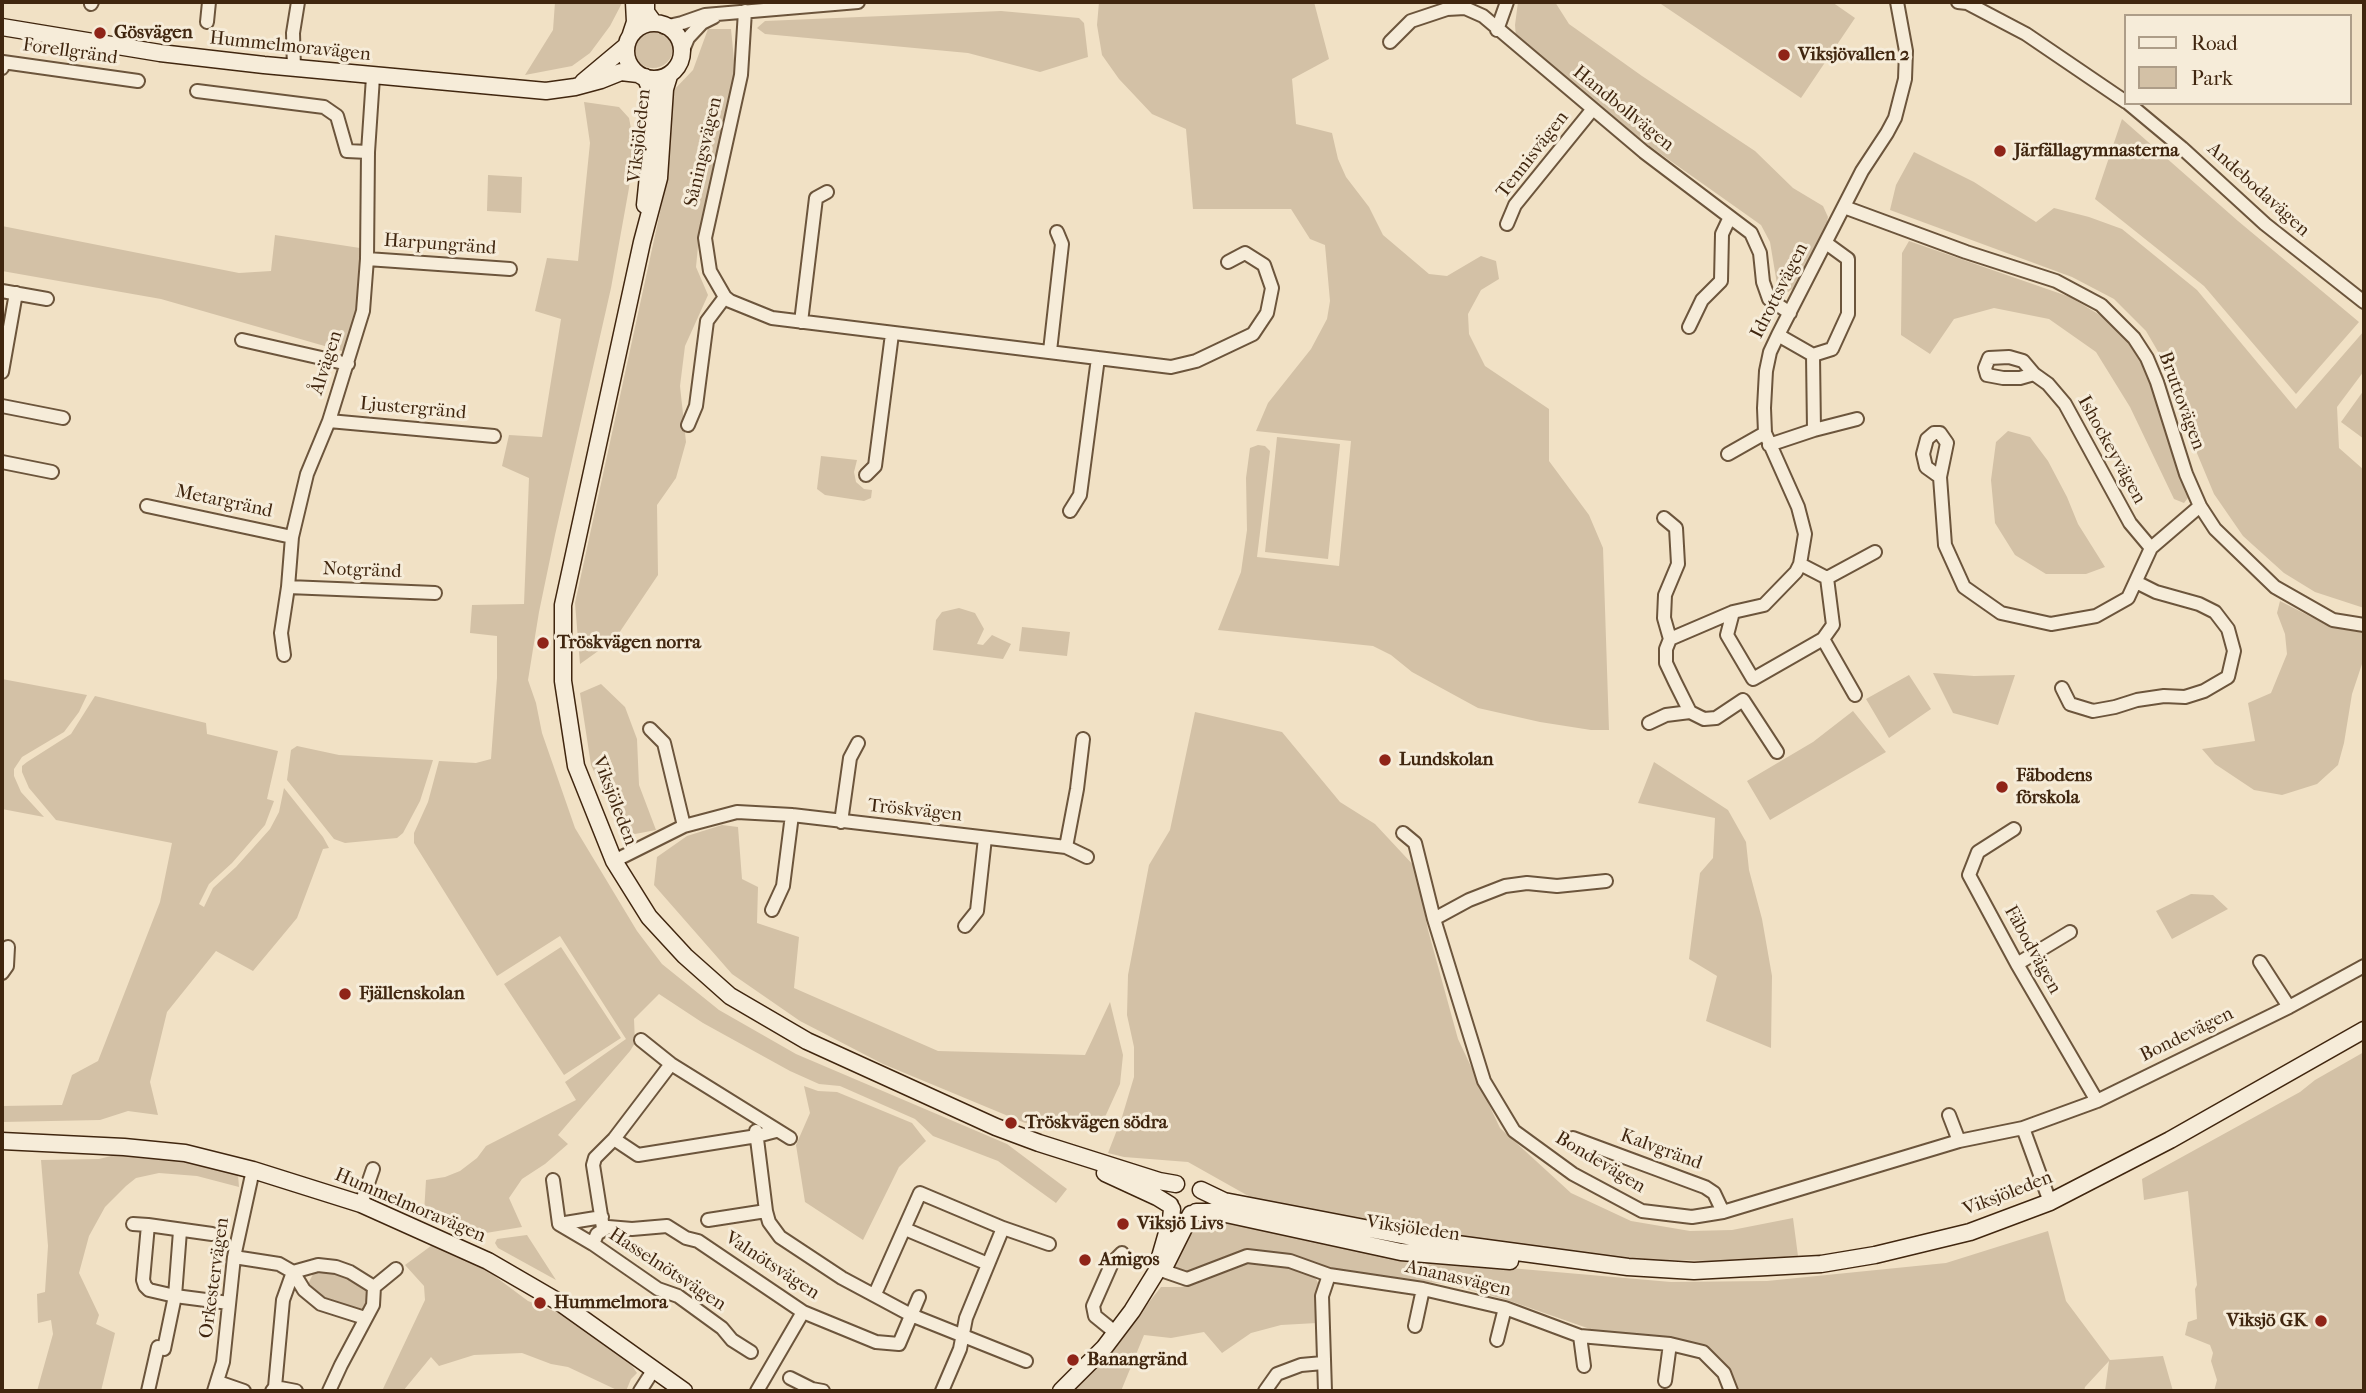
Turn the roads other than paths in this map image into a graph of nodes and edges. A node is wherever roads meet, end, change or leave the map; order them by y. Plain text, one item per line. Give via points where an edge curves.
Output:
1 (209, 2) edge
2 (298, 2) edge
3 (634, 2) edge
4 (646, 2) edge
5 (858, 2) edge
6 (1507, 2) edge
7 (1897, 2) edge
8 (1958, 2) edge
9 (745, 11) junction
10 (720, 14) junction
11 (207, 22) dead end
12 (659, 25) junction
13 (2, 27) edge
14 (1497, 30) junction
15 (629, 40) junction
16 (1390, 42) dead end
17 (681, 55) junction
18 (2, 68) edge
19 (294, 69) junction
20 (642, 76) junction
21 (669, 76) junction
22 (373, 77) junction
23 (138, 81) dead end
24 (575, 87) junction
25 (197, 91) dead end
26 (2124, 101) edge
27 (2129, 105) edge
28 (1592, 110) junction
29 (368, 152) junction
30 (827, 192) dead end
31 (1844, 207) junction
32 (1730, 217) junction
33 (1507, 224) dead end
34 (1057, 232) dead end
35 (642, 243) junction
36 (1826, 243) junction
37 (367, 259) junction
38 (1228, 262) dead end
39 (510, 270) dead end
40 (2, 290) edge
41 (16, 293) junction
42 (725, 297) junction
43 (47, 299) dead end
44 (2364, 302) edge
45 (1790, 313) junction
46 (801, 322) junction
47 (1689, 327) dead end
48 (892, 334) junction
49 (1778, 335) junction
50 (242, 340) dead end
51 (1050, 351) junction
52 (1813, 355) junction
53 (1098, 358) junction
54 (348, 364) junction
55 (2, 372) edge
56 (2034, 374) dead end
57 (2, 406) edge
58 (63, 418) dead end
59 (1857, 419) dead end
60 (329, 421) junction
61 (688, 425) dead end
62 (1814, 430) junction
63 (494, 436) dead end
64 (1767, 439) junction
65 (1728, 454) dead end
66 (2, 462) edge
67 (52, 472) dead end
68 (866, 475) dead end
69 (1940, 477) dead end
70 (148, 506) dead end
71 (2200, 506) junction
72 (1070, 510) dead end
73 (1664, 518) dead end
74 (292, 537) junction
75 (2151, 548) junction
76 (1875, 552) dead end
77 (1800, 564) junction
78 (1827, 578) junction
79 (2136, 582) junction
80 (288, 587) junction
81 (435, 593) dead end
82 (1732, 612) junction
83 (2364, 625) edge
84 (1670, 639) junction
85 (1824, 639) junction
86 (284, 654) dead end
87 (1752, 679) junction
88 (2062, 688) dead end
89 (1856, 695) dead end
90 (1743, 700) junction
91 (1690, 712) junction
92 (1649, 723) dead end
93 (650, 729) dead end
94 (1083, 739) dead end
95 (858, 743) dead end
96 (1777, 752) dead end
97 (792, 815) junction
98 (841, 822) junction
99 (684, 825) junction
100 (2014, 829) dead end
101 (1403, 833) dead end
102 (985, 838) junction
103 (1066, 847) junction
104 (1087, 857) dead end
105 (614, 861) junction
106 (1606, 881) dead end
107 (772, 910) dead end
108 (1434, 919) junction
109 (965, 926) dead end
110 (2070, 932) dead end
111 (8, 947) dead end
112 (2260, 962) dead end
113 (2017, 964) junction
114 (2364, 966) edge
115 (2, 973) edge
116 (2289, 1007) junction
117 (2364, 1030) edge
118 (640, 1040) dead end
119 (671, 1064) junction
120 (2097, 1101) junction
121 (1949, 1115) dead end
122 (754, 1117) junction
123 (2023, 1128) junction
124 (776, 1131) junction
125 (757, 1136) junction
126 (790, 1138) dead end
127 (1573, 1138) dead end
128 (614, 1139) junction
129 (2, 1141) edge
130 (1959, 1141) junction
131 (1039, 1143) junction
132 (373, 1169) dead end
133 (253, 1170) junction
134 (553, 1180) dead end
135 (1175, 1184) junction
136 (1201, 1190) junction
137 (2050, 1202) junction
138 (361, 1204) junction
139 (1171, 1207) junction
140 (766, 1211) junction
141 (1723, 1212) junction
142 (1194, 1213) junction
143 (708, 1220) dead end
144 (602, 1223) junction
145 (133, 1224) dead end
146 (559, 1224) junction
147 (148, 1225) junction
148 (1003, 1228) junction
149 (905, 1229) junction
150 (180, 1231) junction
151 (212, 1234) dead end
152 (593, 1244) junction
153 (1049, 1244) dead end
154 (1122, 1253) dead end
155 (234, 1257) junction
156 (988, 1264) junction
157 (1628, 1267) junction
158 (396, 1269) dead end
159 (1158, 1269) junction
160 (293, 1272) junction
161 (1329, 1275) junction
162 (374, 1287) junction
163 (1423, 1289) junction
164 (875, 1294) junction
165 (175, 1296) junction
166 (919, 1297) dead end
167 (229, 1303) junction
168 (1504, 1308) junction
169 (803, 1312) junction
170 (911, 1315) junction
171 (365, 1318) junction
172 (1415, 1325) dead end
173 (1116, 1333) junction
174 (962, 1336) junction
175 (1580, 1336) junction
176 (1497, 1340) dead end
177 (1670, 1344) junction
178 (751, 1352) dead end
179 (1026, 1361) dead end
180 (1323, 1363) junction
181 (1584, 1366) dead end
182 (654, 1370) junction
183 (790, 1378) dead end
184 (1665, 1381) dead end
185 (216, 1387) edge
186 (274, 1389) edge
187 (148, 1391) edge
188 (244, 1391) edge
189 (296, 1391) edge
190 (330, 1391) edge
191 (640, 1391) edge
192 (684, 1391) edge
193 (757, 1391) edge
194 (823, 1391) edge
195 (942, 1391) edge
196 (1061, 1391) edge
197 (1265, 1391) edge
198 (1325, 1391) edge
199 (1731, 1391) edge

1 - 11 street
2 - 19 street
3 - 15 main road via 635,22
4 - 12 main road via 646,12
5 - 9 street
6 - 14 street
7 - 31 street, Idrottsvägen via 1906,51 1900,104
8 - 26 street, Andebodavägen via 2026,34
9 - 10 street
9 - 42 street, Såningsvägen via 741,75 705,238 710,271
10 - 12 street
10 - 17 street via 702,23
12 - 15 main road via 644,24
12 - 17 main road via 673,32
13 - 19 main road, Hummelmoravägen
14 - 16 street, Handbollvägen via 1483,16 1447,9 1411,21
14 - 28 street, Handbollvägen
15 - 20 main road via 628,62
15 - 24 main road
17 - 21 main road
18 - 23 street, Forellgränd via 3,62
19 - 22 main road, Hummelmoravägen
20 - 21 main road
20 - 24 main road, Hummelmoravägen via 621,72
20 - 35 main road, Viksjöleden via 652,90 655,108
21 - 35 main road, Viksjöleden via 659,178
22 - 24 main road, Hummelmoravägen via 546,91
22 - 29 street, Ålvägen
25 - 29 street via 324,107 337,116 348,151
27 - 44 street, Andebodavägen via 2265,224
28 - 32 street, Handbollvägen
28 - 33 street, Tennisvägen via 1516,205
29 - 37 street, Ålvägen
30 - 46 street via 816,198
31 - 36 street, Idrottsvägen
31 - 71 street, Bruttovägen via 2056,281 2101,305 2147,358
32 - 45 street, Handbollvägen via 1751,233 1769,299
32 - 47 street via 1722,234 1721,281 1702,300
34 - 51 street via 1062,244
35 - 105 main road, Viksjöleden via 563,605 564,681 576,766
36 - 45 street, Idrottsvägen
36 - 52 street via 1848,259 1848,314 1832,349
37 - 39 street, Harpungränd
37 - 54 street, Ålvägen via 363,311
38 - 53 street via 1245,253 1264,265 1272,288 1267,313 1253,334 1196,361 1171,367
40 - 41 street
41 - 43 street
41 - 55 street
42 - 46 street via 772,318
42 - 61 street via 707,320 696,406
45 - 49 street, Idrottsvägen
46 - 48 street
48 - 51 street
48 - 68 street via 875,466
49 - 52 street
49 - 64 street, Idrottsvägen via 1766,371
50 - 54 street
51 - 53 street
52 - 62 street
53 - 72 street via 1080,495
54 - 60 street, Ålvägen
56 - 75 street, Ishockeyvägen via 2065,404 2130,523
57 - 58 street
59 - 62 street
60 - 63 street, Ljustergränd
60 - 74 street, Ålvägen via 307,474
62 - 64 street
64 - 65 street
64 - 77 street, Idrottsvägen via 1798,507 1805,534
66 - 67 street
69 - 79 street via 1945,545 1964,587 2001,613 2051,624 2096,616 2127,598
70 - 74 street, Metargränd
71 - 75 street
71 - 83 street, Bruttovägen via 2215,529 2275,587 2333,620
73 - 84 street via 1676,528 1678,564 1665,595 1664,618
74 - 80 street, Ålvägen
75 - 79 street
76 - 78 street
77 - 78 street
77 - 82 street via 1764,605
78 - 85 street via 1833,625
79 - 88 street via 2216,612 2228,629 2234,651 2228,677 2185,697 2137,700 2093,711 2070,704
80 - 81 street, Notgränd
80 - 86 street, Ålvägen via 281,633
82 - 84 street
82 - 87 street via 1727,635
84 - 91 street via 1666,663
85 - 87 street
85 - 89 street
87 - 90 street via 1743,686
90 - 91 street via 1716,718 1704,719
90 - 96 street
91 - 92 street
93 - 99 street via 664,743
94 - 103 street
95 - 98 street, Tröskvägen via 850,758
97 - 98 street, Tröskvägen
97 - 99 street, Tröskvägen via 737,813
97 - 107 street via 783,886
98 - 102 street, Tröskvägen
99 - 105 street, Tröskvägen
100 - 113 street, Fäbodvägen via 1978,852 1969,875
101 - 108 street, Bondevägen via 1415,843
102 - 103 street, Tröskvägen
102 - 109 street, Tröskvägen via 977,911
103 - 104 street, Tröskvägen
105 - 131 main road, Viksjöleden via 649,917 730,996 807,1041
106 - 108 street via 1505,886
108 - 141 street, Bondevägen via 1484,1082 1514,1131 1573,1174 1642,1210 1692,1217
110 - 113 street
111 - 115 street
112 - 116 street
113 - 120 street, Fäbodvägen
114 - 116 street, Bondevägen
116 - 120 street, Bondevägen
117 - 137 main road, Viksjöleden
118 - 119 street
119 - 122 street
119 - 128 street
120 - 123 street, Bondevägen
121 - 130 street
122 - 124 street
122 - 125 street
123 - 130 street, Bondevägen
123 - 137 street
124 - 125 street
124 - 126 street
125 - 128 street via 638,1155
125 - 140 street
127 - 141 street, Kalvgränd via 1705,1187 1714,1193
128 - 144 street via 593,1165
129 - 133 main road, Hummelmoravägen via 185,1153
130 - 141 street, Bondevägen
131 - 135 main road, Viksjöleden
131 - 139 main road, Viksjöleden
132 - 138 street
133 - 138 main road, Hummelmoravägen
133 - 155 street, Orkestervägen
134 - 146 street
135 - 136 main road via 1187,1180
135 - 139 main road via 1169,1194
136 - 142 main road via 1202,1202
136 - 157 main road, Viksjöleden via 1224,1201 1427,1240
137 - 157 main road, Viksjöleden via 1970,1232 1821,1264 1694,1271
138 - 182 main road, Hummelmoravägen via 488,1261 562,1304
139 - 142 main road via 1180,1214
139 - 159 main road
140 - 143 street
140 - 164 street via 780,1237
142 - 157 main road, Viksjöleden via 1217,1212 1401,1252
142 - 159 main road via 1166,1264
144 - 146 street
144 - 152 street
144 - 169 street, Valnötsvägen via 667,1226 698,1241
145 - 147 street
146 - 152 street, Hasselnötsvägen
147 - 150 street
147 - 165 street via 145,1286
148 - 149 street via 920,1193
148 - 153 street
148 - 156 street
149 - 156 street
149 - 164 street
150 - 151 street
150 - 165 street
152 - 178 street, Hasselnötsvägen via 658,1289 678,1297
154 - 173 street via 1112,1263 1093,1306 1095,1316
155 - 160 street via 279,1264
155 - 167 street, Orkestervägen
156 - 174 street
158 - 162 street
159 - 161 street, Ananasvägen via 1187,1279 1247,1256 1290,1261
159 - 173 main road
160 - 162 street via 318,1265 337,1267
160 - 171 street via 304,1290 321,1304
160 - 186 street via 283,1300
161 - 163 street, Ananasvägen
161 - 180 street via 1322,1296
162 - 171 street via 373,1305
163 - 168 street, Ananasvägen
163 - 172 street
164 - 170 street
165 - 167 street
165 - 187 street
166 - 170 street
167 - 185 street, Orkestervägen
168 - 175 street, Ananasvägen
168 - 176 street
169 - 170 street, Valnötsvägen via 876,1342 899,1344
169 - 193 street
170 - 174 street
171 - 190 street
173 - 196 main road
174 - 179 street
174 - 195 street
175 - 177 street, Ananasvägen
175 - 181 street
177 - 184 street
177 - 199 street, Ananasvägen via 1703,1352 1724,1373
180 - 197 street via 1277,1374
180 - 198 street
182 - 191 street
182 - 192 main road, Hummelmoravägen
183 - 194 street
185 - 188 street
186 - 189 street

